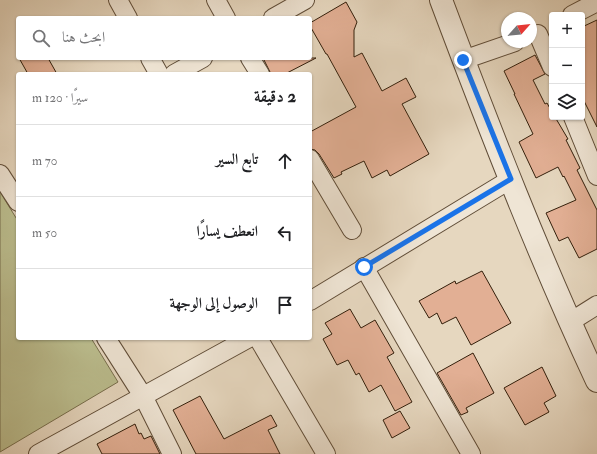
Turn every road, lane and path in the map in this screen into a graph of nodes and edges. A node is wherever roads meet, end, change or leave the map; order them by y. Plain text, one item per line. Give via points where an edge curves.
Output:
1 (118, 0) edge
2 (216, 0) edge
3 (305, 0) edge
4 (441, 0) edge
5 (592, 2) edge
6 (577, 12) edge
7 (127, 16) edge
8 (225, 16) edge
9 (277, 16) edge
10 (540, 32) edge
11 (501, 47) edge
12 (549, 58) edge
13 (151, 60) edge
14 (199, 60) edge
15 (251, 60) edge
16 (463, 60) junction
17 (158, 72) edge
18 (178, 72) edge
19 (259, 72) edge
20 (574, 120) edge
21 (312, 162) edge
22 (0, 174) edge
23 (597, 176) edge
24 (511, 179) junction
25 (16, 199) edge
26 (352, 230) dead end
27 (364, 267) junction
28 (312, 300) edge
29 (597, 305) edge
30 (570, 322) junction
31 (107, 340) edge
32 (245, 340) edge
33 (259, 340) edge
34 (597, 381) edge
35 (143, 396) junction
36 (38, 454) edge
37 (172, 454) edge
38 (326, 454) edge
39 (471, 454) edge

1 - 7 street
2 - 8 street
3 - 9 street
4 - 16 street
5 - 6 street
10 - 12 street
11 - 16 street
13 - 17 street
14 - 18 street
15 - 19 street
16 - 24 street
20 - 23 street
21 - 26 street
22 - 25 street
24 - 27 street
24 - 30 street
27 - 28 street
27 - 39 street
29 - 30 street
30 - 34 street
31 - 35 street
32 - 35 street
33 - 38 street
35 - 36 street
35 - 37 street

